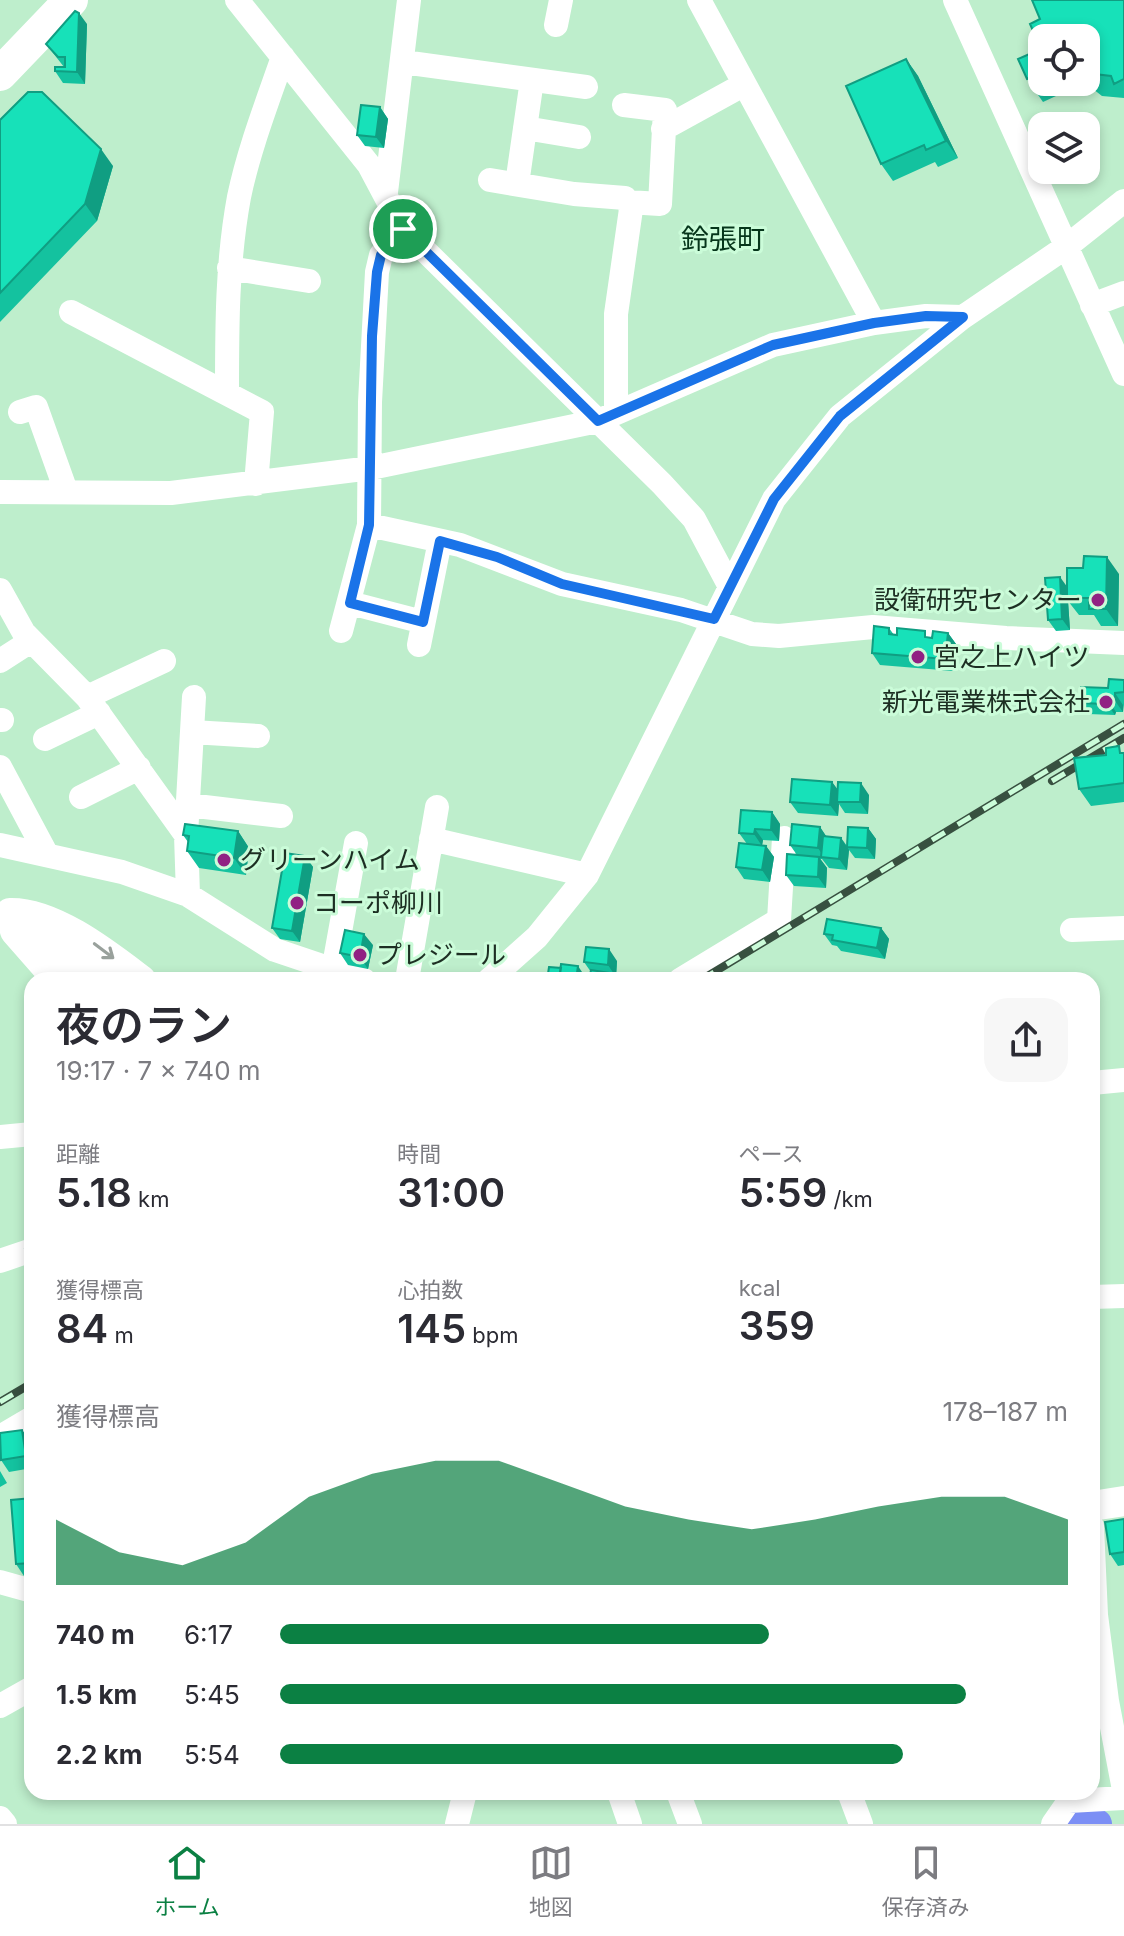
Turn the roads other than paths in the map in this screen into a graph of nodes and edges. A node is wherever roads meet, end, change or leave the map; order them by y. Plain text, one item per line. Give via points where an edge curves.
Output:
1 (71, 0) edge
2 (237, 0) edge
3 (409, 0) edge
4 (561, 0) edge
5 (699, 0) edge
6 (955, 0) edge
7 (556, 25) dead end
8 (283, 57) junction
9 (403, 62) junction
10 (0, 74) edge
11 (532, 80) junction
12 (743, 85) junction
13 (586, 87) dead end
14 (624, 105) dead end
15 (525, 128) junction
16 (663, 129) junction
17 (579, 137) dead end
18 (490, 180) dead end
19 (517, 184) junction
20 (386, 192) junction
21 (1124, 201) edge
22 (628, 202) junction
23 (403, 229) junction
24 (1066, 247) junction
25 (229, 268) junction
26 (309, 281) dead end
27 (1124, 293) edge
28 (1092, 305) junction
29 (71, 312) dead end
30 (963, 317) junction
31 (874, 323) junction
32 (1124, 374) edge
33 (227, 392) junction
34 (32, 405) dead end
35 (607, 417) junction
36 (371, 468) junction
37 (256, 484) junction
38 (66, 491) junction
39 (0, 492) edge
40 (369, 525) junction
41 (440, 541) junction
42 (729, 585) junction
43 (0, 590) edge
44 (350, 603) junction
45 (714, 619) junction
46 (341, 631) dead end
47 (31, 641) junction
48 (1124, 643) edge
49 (164, 661) dead end
50 (2, 672) edge
51 (194, 697) dead end
52 (93, 705) junction
53 (192, 732) junction
54 (258, 736) dead end
55 (45, 739) dead end
56 (0, 767) edge
57 (139, 768) junction
58 (81, 797) dead end
59 (188, 805) junction
60 (437, 807) dead end
61 (281, 816) dead end
62 (186, 835) junction
63 (784, 838) dead end
64 (431, 839) junction
65 (356, 843) dead end
66 (0, 845) edge
67 (47, 855) junction
68 (587, 875) junction
69 (188, 895) junction
70 (5, 909) edge
71 (1124, 928) edge
72 (1072, 930) dead end
73 (333, 971) junction
74 (51, 972) edge
75 (88, 972) edge
76 (131, 972) edge
77 (336, 972) edge
78 (408, 972) edge
79 (498, 972) edge
80 (693, 972) edge
81 (1124, 1080) edge
82 (1100, 1082) edge
83 (9, 1112) dead end
84 (14, 1136) edge
85 (24, 1253) edge
86 (0, 1261) edge
87 (1124, 1296) edge
88 (1100, 1297) edge
89 (24, 1423) edge
90 (0, 1437) edge
91 (1124, 1501) edge
92 (1100, 1505) edge
93 (0, 1582) edge
94 (24, 1589) edge
95 (1100, 1633) edge
96 (24, 1692) edge
97 (1115, 1700) edge
98 (0, 1706) edge
99 (1124, 1790) edge
100 (1124, 1798) edge
101 (1100, 1799) edge
102 (463, 1800) edge
103 (622, 1800) edge
104 (681, 1800) edge
105 (852, 1800) edge
106 (1087, 1800) edge
107 (0, 1818) edge
108 (5, 1824) edge
109 (457, 1824) edge
110 (630, 1824) edge
111 (690, 1824) edge
112 (861, 1824) edge
113 (1053, 1824) edge

1 - 10 highway
2 - 8 street
3 - 9 street
4 - 7 street
5 - 12 street
6 - 24 street
8 - 20 street
8 - 25 street via 239,196
9 - 11 street
9 - 20 street
11 - 13 street
11 - 15 street
12 - 16 street
12 - 31 street
14 - 16 street via 665,110
15 - 17 street
15 - 19 street
16 - 22 street via 660,204
18 - 19 street
19 - 22 street
20 - 23 street
21 - 24 street
22 - 35 street
23 - 35 street
23 - 36 street via 381,255 377,272
24 - 28 street
24 - 30 street
25 - 26 street
25 - 33 street
27 - 28 street
28 - 32 street
29 - 33 street
30 - 31 street
30 - 42 street via 840,416 774,499
31 - 35 street via 773,345
33 - 37 street via 262,412
34 - 38 street
35 - 36 street
35 - 42 street via 694,519
36 - 37 street
36 - 40 street
37 - 38 street via 171,493
38 - 39 street
40 - 41 street
40 - 44 street
41 - 44 street via 421,633
41 - 45 street via 562,584
42 - 45 street
43 - 47 street
44 - 46 street
45 - 48 street via 752,634 779,636 873,627
45 - 68 street
47 - 50 street
47 - 52 street
49 - 52 street
51 - 53 street
52 - 55 street
52 - 57 street
53 - 54 street
53 - 59 street
56 - 67 street
57 - 58 street
57 - 62 street
59 - 61 street
59 - 62 street
60 - 64 street
62 - 69 street
63 - 80 street via 779,920
64 - 68 street
64 - 78 street
65 - 73 street
66 - 67 street
67 - 69 street via 122,872
68 - 79 street via 537,937
69 - 73 street via 275,950
70 - 74 main road via 15,931
70 - 75 main road
70 -> 76 main road via 93,943
71 - 72 street
73 - 77 street
81 - 82 street
83 - 84 street
85 - 86 street
87 - 88 street
89 - 90 street
91 - 92 main road
93 - 94 street
95 - 97 street
96 - 98 street
97 - 99 street
100 - 101 street
102 - 109 street
103 - 110 street
104 - 111 street
105 - 112 street
106 - 113 street via 1069,1801
107 - 108 street

